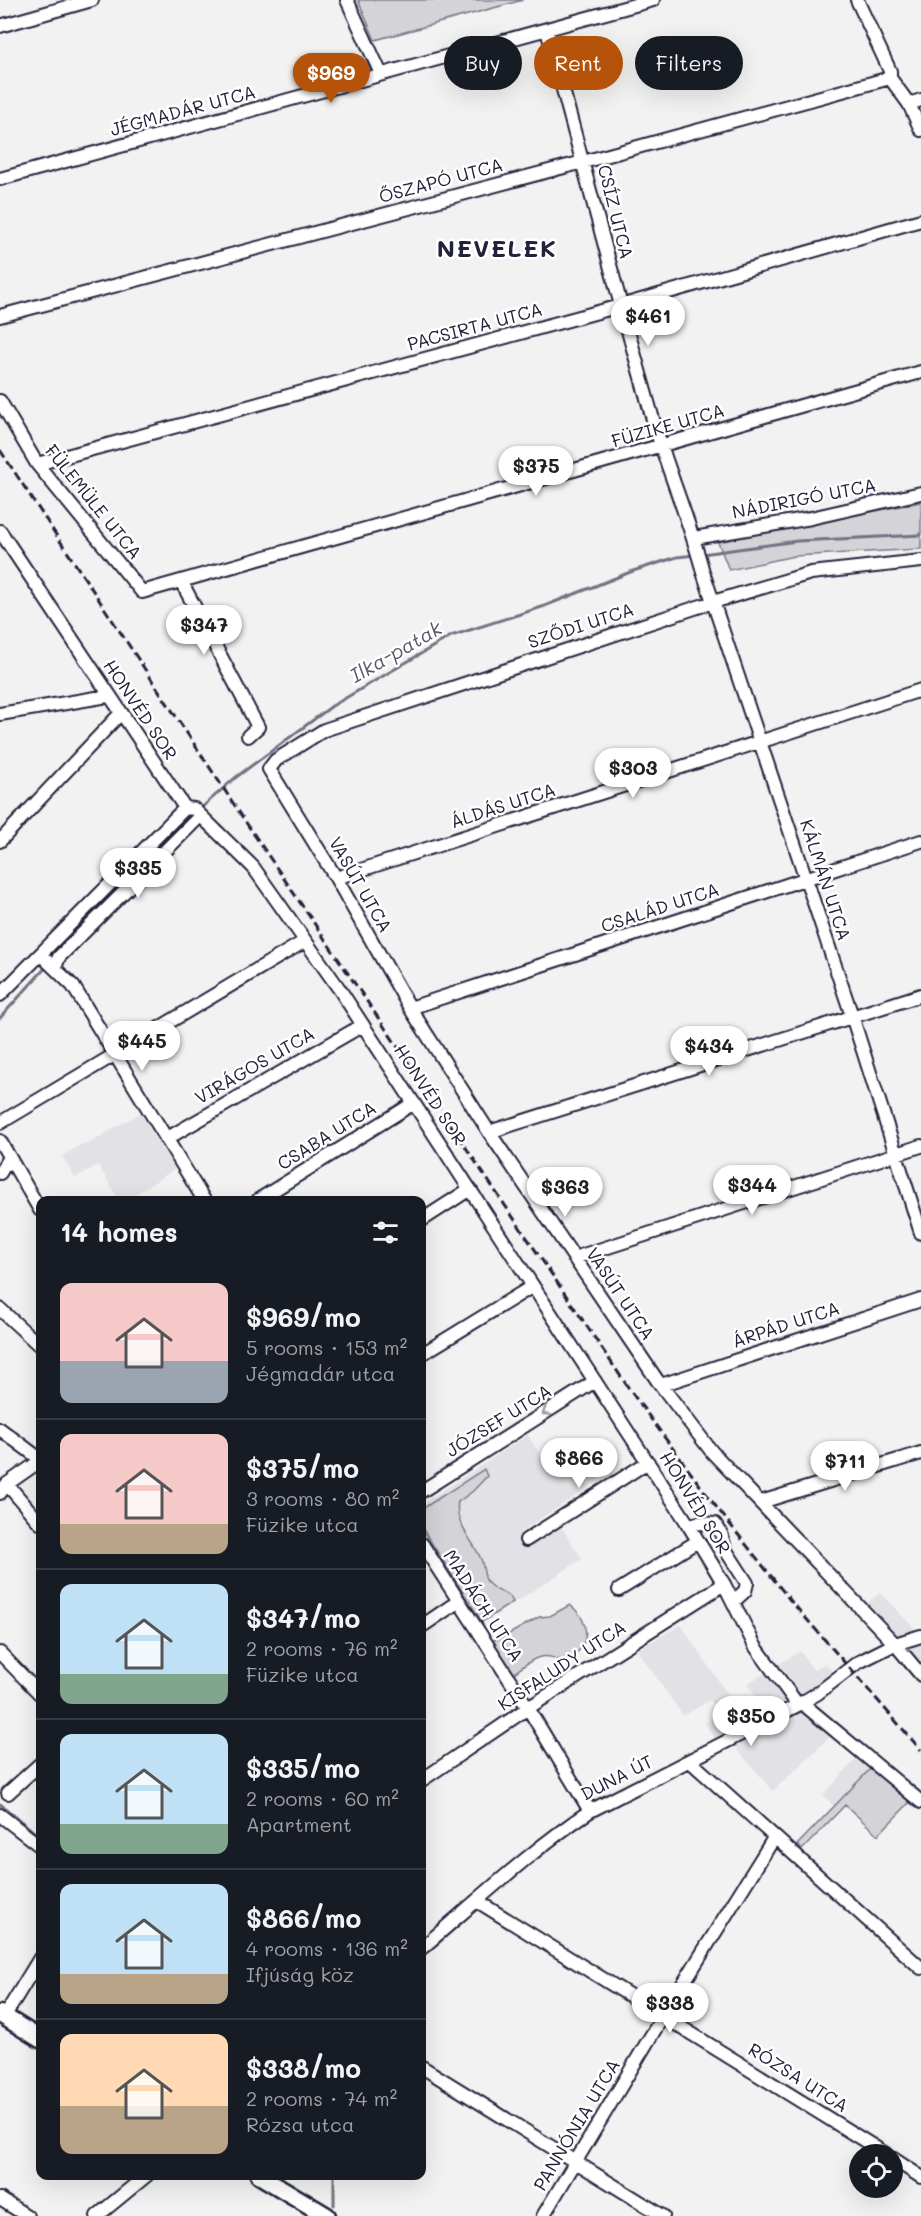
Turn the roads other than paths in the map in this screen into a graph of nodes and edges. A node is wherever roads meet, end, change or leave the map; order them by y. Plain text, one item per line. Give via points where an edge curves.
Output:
1 (92, 0) edge
2 (347, 0) edge
3 (653, 0) edge
4 (857, 0) edge
5 (0, 26) edge
6 (547, 30) junction
7 (381, 74) junction
8 (890, 78) junction
9 (915, 102) edge
10 (921, 130) edge
11 (583, 162) junction
12 (0, 179) edge
13 (921, 220) edge
14 (621, 306) junction
15 (0, 316) edge
16 (921, 372) edge
17 (0, 401) edge
18 (661, 446) junction
19 (37, 464) junction
20 (921, 493) edge
21 (0, 531) edge
22 (695, 544) junction
23 (5, 547) edge
24 (921, 561) edge
25 (181, 581) junction
26 (142, 592) joint
27 (713, 602) junction
28 (921, 690) edge
29 (108, 696) junction
30 (0, 714) edge
31 (120, 714) junction
32 (248, 736) dead end
33 (761, 742) junction
34 (269, 769) joint
35 (194, 812) junction
36 (0, 841) edge
37 (921, 841) edge
38 (336, 878) junction
39 (805, 880) junction
40 (305, 941) junction
41 (48, 962) junction
42 (0, 995) edge
43 (921, 995) edge
44 (410, 1008) junction
45 (852, 1016) junction
46 (363, 1024) junction
47 (114, 1054) junction
48 (414, 1103) junction
49 (0, 1123) edge
50 (489, 1132) junction
51 (166, 1139) junction
52 (0, 1141) edge
53 (921, 1146) edge
54 (895, 1154) junction
55 (9, 1157) junction
56 (0, 1173) edge
57 (470, 1189) junction
58 (202, 1196) edge
59 (264, 1196) edge
60 (36, 1203) edge
61 (426, 1217) edge
62 (921, 1233) edge
63 (574, 1258) junction
64 (533, 1286) junction
65 (921, 1300) edge
66 (0, 1309) edge
67 (36, 1342) edge
68 (426, 1352) edge
69 (595, 1381) junction
70 (661, 1385) junction
71 (0, 1429) edge
72 (921, 1453) edge
73 (36, 1457) edge
74 (648, 1462) junction
75 (36, 1463) edge
76 (426, 1488) edge
77 (4, 1489) edge
78 (760, 1502) junction
79 (36, 1520) edge
80 (688, 1525) junction
81 (526, 1540) dead end
82 (698, 1541) junction
83 (426, 1550) edge
84 (724, 1584) junction
85 (619, 1590) dead end
86 (459, 1601) junction
87 (733, 1602) junction
88 (426, 1623) edge
89 (921, 1636) edge
90 (895, 1644) junction
91 (0, 1653) edge
92 (921, 1675) edge
93 (36, 1690) edge
94 (800, 1704) junction
95 (528, 1708) junction
96 (690, 1761) junction
97 (36, 1768) edge
98 (426, 1777) edge
99 (8, 1793) dead end
100 (921, 1802) edge
101 (590, 1811) junction
102 (0, 1815) edge
103 (774, 1838) junction
104 (36, 1843) edge
105 (477, 1901) junction
106 (426, 1945) edge
107 (36, 1964) edge
108 (921, 1968) edge
109 (2, 2016) edge
110 (663, 2016) junction
111 (36, 2037) edge
112 (426, 2069) edge
113 (870, 2144) edge
114 (575, 2162) junction
115 (903, 2165) edge
116 (921, 2177) edge
117 (141, 2180) edge
118 (267, 2180) edge
119 (0, 2199) edge
120 (27, 2216) edge
121 (97, 2216) edge
122 (327, 2216) edge
123 (543, 2216) edge
124 (663, 2216) edge

1 - 5 street
2 - 7 street
3 - 6 street, JÉGMADÁR UTCA
4 - 8 street
6 - 7 street, JÉGMADÁR UTCA
6 - 11 street, CSÍZ UTCA
7 - 12 street, JÉGMADÁR UTCA
8 - 9 street
8 - 11 street, ŐSZAPÓ UTCA
9 - 10 street
11 - 14 street, CSÍZ UTCA
11 - 15 street, ŐSZAPÓ UTCA
13 - 14 street, PACSIRTA UTCA
14 - 18 street, CSÍZ UTCA
14 - 19 street, PACSIRTA UTCA
16 - 18 street, FÜZIKE UTCA
17 - 19 street, FÜLEMÜLE UTCA
18 - 22 street, CSÍZ UTCA
18 - 25 street, FÜZIKE UTCA
19 - 26 street, FÜLEMÜLE UTCA
20 - 22 street, NÁDIRIGÓ UTCA
21 - 23 street, HONVÉD SOR
22 - 27 street, KÁLMÁN UTCA
23 - 29 street, HONVÉD SOR
24 - 27 street, SZŐDI UTCA via 811,573
25 - 26 street, FÜZIKE UTCA
25 - 32 street via 258,727
27 - 33 street, KÁLMÁN UTCA
27 - 34 street, SZŐDI UTCA via 324,730 276,760
28 - 33 street, ÁLDÁS UTCA
29 - 30 street
29 - 31 street, HONVÉD SOR
31 - 35 street, HONVÉD SOR
31 - 36 street
33 - 38 street, ÁLDÁS UTCA
33 - 39 street, KÁLMÁN UTCA
34 - 38 street, VASÚT UTCA
35 - 40 street, HONVÉD SOR via 253,867
35 - 41 street
35 - 41 street via 59,957
37 - 39 street, CSALÁD UTCA
38 - 44 street, VASÚT UTCA
39 - 44 street, CSALÁD UTCA
39 - 45 street, KÁLMÁN UTCA
40 - 46 street, HONVÉD SOR
40 - 47 street
41 - 42 street
41 - 47 street via 73,986
43 - 45 street
44 - 50 street, VASÚT UTCA
45 - 50 street
45 - 54 street, KÁLMÁN UTCA
46 - 48 street, HONVÉD SOR
46 - 51 street, VIRÁGOS UTCA
47 - 49 street
47 - 51 street
48 - 57 street, HONVÉD SOR
48 - 59 street, CSABA UTCA
50 - 63 street, VASÚT UTCA
51 - 58 street
52 - 55 street
53 - 54 street
54 - 62 street, KÁLMÁN UTCA
54 - 63 street
55 - 56 street
55 - 60 street
57 - 61 street
57 - 64 street, HONVÉD SOR
63 - 70 street, VASÚT UTCA
64 - 68 street
64 - 69 street, HONVÉD SOR
65 - 70 street, ÁRPÁD UTCA
66 - 67 street
69 - 74 street, HONVÉD SOR
69 -> 76 street, JÓZSEF UTCA
70 - 78 street, VASÚT UTCA via 712,1452
71 - 73 street
72 - 78 street
74 - 80 street, HONVÉD SOR
74 - 81 street
75 - 77 street
77 - 79 street
78 - 90 street, VASÚT UTCA
80 - 82 street, HONVÉD SOR
80 - 87 street via 715,1524 721,1533 725,1549 747,1583 745,1591
82 - 84 street, HONVÉD SOR
82 - 85 street
83 - 86 street, MADÁCH UTCA
84 - 87 street, HONVÉD SOR
84 - 95 street, KISFALUDY UTCA
86 - 88 street
86 - 95 street, MADÁCH UTCA
87 - 94 street, HONVÉD SOR via 755,1646
89 - 90 street, DUNA ÚT
90 - 92 street, VASÚT UTCA
90 - 94 street, DUNA ÚT via 848,1669
91 - 93 street
94 - 96 street, DUNA ÚT
94 - 100 street, HONVÉD SOR
95 - 98 street, KISFALUDY UTCA
95 - 101 street, MADÁCH UTCA
96 - 101 street, DUNA ÚT
96 - 103 street
97 - 99 street
101 - 105 street, DUNA ÚT via 560,1831
102 - 104 street
103 - 108 street
103 - 110 street, PANNÓNIA UTCA
105 - 106 street, DUNA ÚT
105 - 110 street, RÓZSA UTCA
107 - 109 street
109 - 111 main road
110 - 113 street, RÓZSA UTCA
110 - 114 street, PANNÓNIA UTCA
112 - 114 street
114 - 123 street, PANNÓNIA UTCA
114 - 124 street
115 - 116 street
117 - 121 street
118 - 122 main road
119 - 120 street

